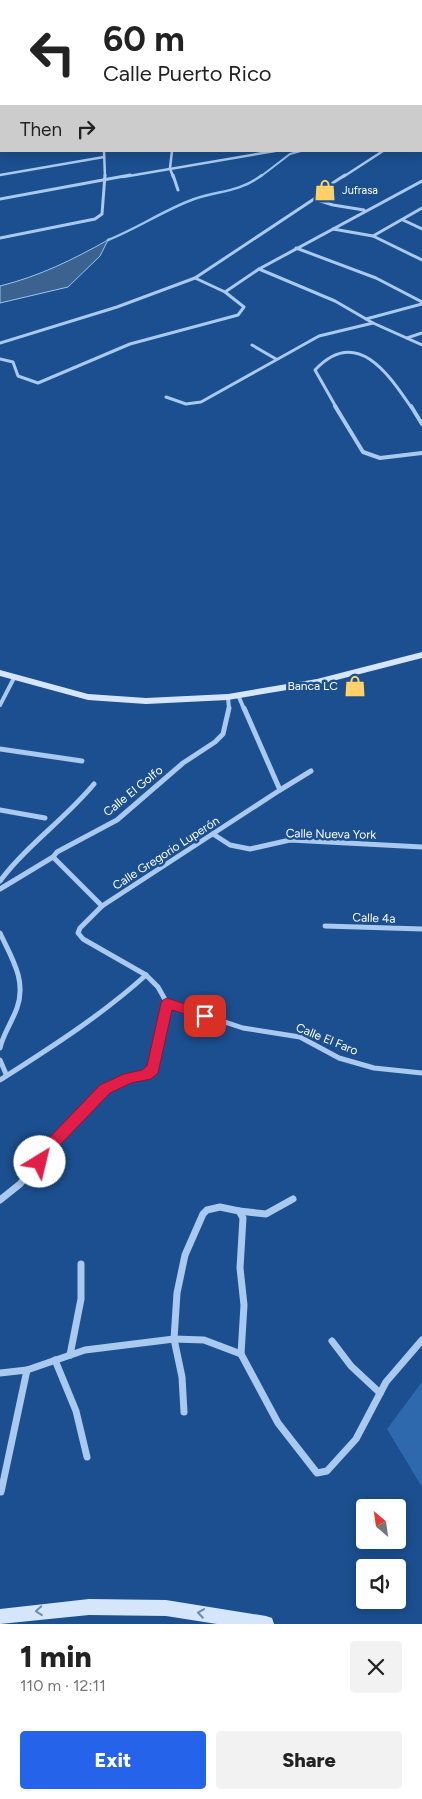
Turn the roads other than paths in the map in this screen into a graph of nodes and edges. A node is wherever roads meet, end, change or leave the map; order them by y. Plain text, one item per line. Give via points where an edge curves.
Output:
1 (104, 152) edge
2 (172, 152) edge
3 (248, 152) edge
4 (270, 152) edge
5 (381, 152) edge
6 (249, 156) junction
7 (104, 157) junction
8 (170, 168) junction
9 (0, 174) edge
10 (105, 179) junction
11 (422, 181) edge
12 (178, 190) dead end
13 (314, 199) junction
14 (0, 200) edge
15 (422, 208) edge
16 (365, 210) junction
17 (403, 220) junction
18 (332, 228) junction
19 (422, 229) edge
20 (373, 236) junction
21 (0, 238) edge
22 (296, 248) junction
23 (422, 260) edge
24 (259, 269) junction
25 (195, 278) junction
26 (225, 292) junction
27 (422, 303) edge
28 (366, 319) junction
29 (373, 323) junction
30 (422, 334) edge
31 (406, 338) junction
32 (0, 343) edge
33 (252, 345) dead end
34 (422, 345) edge
35 (0, 359) edge
36 (276, 359) junction
37 (166, 397) dead end
38 (422, 424) edge
39 (422, 453) edge
40 (422, 655) edge
41 (0, 673) edge
42 (14, 678) junction
43 (233, 696) junction
44 (0, 705) edge
45 (0, 750) edge
46 (82, 761) dead end
47 (311, 771) dead end
48 (94, 784) dead end
49 (280, 790) junction
50 (0, 810) edge
51 (44, 818) dead end
52 (213, 834) junction
53 (422, 847) edge
54 (53, 857) junction
55 (0, 881) edge
56 (0, 889) edge
57 (102, 906) junction
58 (325, 926) dead end
59 (422, 929) edge
60 (0, 933) edge
61 (146, 975) junction
62 (167, 1003) junction
63 (0, 1048) edge
64 (0, 1060) edge
65 (422, 1073) edge
66 (6, 1074) junction
67 (0, 1080) edge
68 (294, 1199) dead end
69 (0, 1200) edge
70 (239, 1211) junction
71 (81, 1264) dead end
72 (174, 1338) junction
73 (422, 1340) edge
74 (332, 1341) dead end
75 (241, 1354) junction
76 (70, 1355) junction
77 (55, 1360) junction
78 (28, 1370) junction
79 (0, 1373) edge
80 (380, 1393) junction
81 (184, 1412) dead end
82 (87, 1457) dead end
83 (1, 1492) edge
84 (0, 1617) edge
85 (266, 1624) edge

1 - 7 street
2 - 8 street
3 - 6 street
4 - 6 street
5 - 13 street via 322,190
6 - 8 street
7 - 9 street
7 - 10 street
8 - 10 street
8 - 12 street
10 - 14 street
10 - 21 street via 102,214 95,219
11 - 16 street
13 - 16 street
13 - 25 street
15 - 17 street
16 - 18 street
17 - 19 street
17 - 20 street
18 - 20 street
18 - 22 street
20 - 23 street
22 - 24 street
22 - 27 street via 392,285
24 - 26 street
24 - 28 street via 335,301
25 - 26 street
25 - 32 street
26 - 35 street via 244,307 238,315 130,344 38,384 18,376 12,362
27 - 28 street
28 - 29 street
29 - 31 street
29 - 36 street via 319,336
30 - 31 street
31 - 34 street
33 - 36 street
36 - 37 street via 200,402 186,404
38 - 39 street via 413,408 381,370 358,352 336,355 315,370 363,452 380,458
40 - 43 street via 317,682
41 - 42 street
42 - 43 street via 88,697 117,700
42 - 44 street
43 - 49 street
43 - 54 street, Calle El Golfo via 226,726 214,742 183,763 117,820
45 - 46 street
47 - 49 street, Calle Gregorio Luperón
48 - 55 street via 81,802 24,851
49 - 52 street, Calle Gregorio Luperón
50 - 51 street
52 - 53 street, Calle Nueva York via 230,845 250,848 290,840
52 - 57 street, Calle Gregorio Luperón
54 - 56 street, Calle El Golfo
54 - 57 street
57 - 61 street, Calle Gregorio Luperón via 78,933 82,939
58 - 59 street, Calle 4a
60 - 63 street via 21,977 22,987 13,1020
61 - 62 street, Calle Gregorio Luperón
61 - 66 street via 53,1046
62 - 65 street, Calle El Faro via 243,1028 300,1037 339,1058 374,1068
62 - 69 street via 153,1069 146,1075 129,1078 105,1089 55,1141 20,1184
64 - 66 street
66 - 67 street
68 - 70 street via 266,1214
70 - 72 street via 216,1206 203,1214 185,1255 177,1292
70 - 75 street via 243,1218
71 - 76 street via 80,1314
72 - 75 street via 204,1340
72 - 76 street via 90,1349
72 - 81 street via 182,1377
73 - 80 street
74 - 80 street via 351,1366
75 - 80 street via 278,1423 317,1473 327,1472 356,1439
76 - 77 street
77 - 78 street
77 - 82 street via 76,1412
78 - 79 street
78 - 83 street
85 -> 84 street via 166,1608 90,1606

